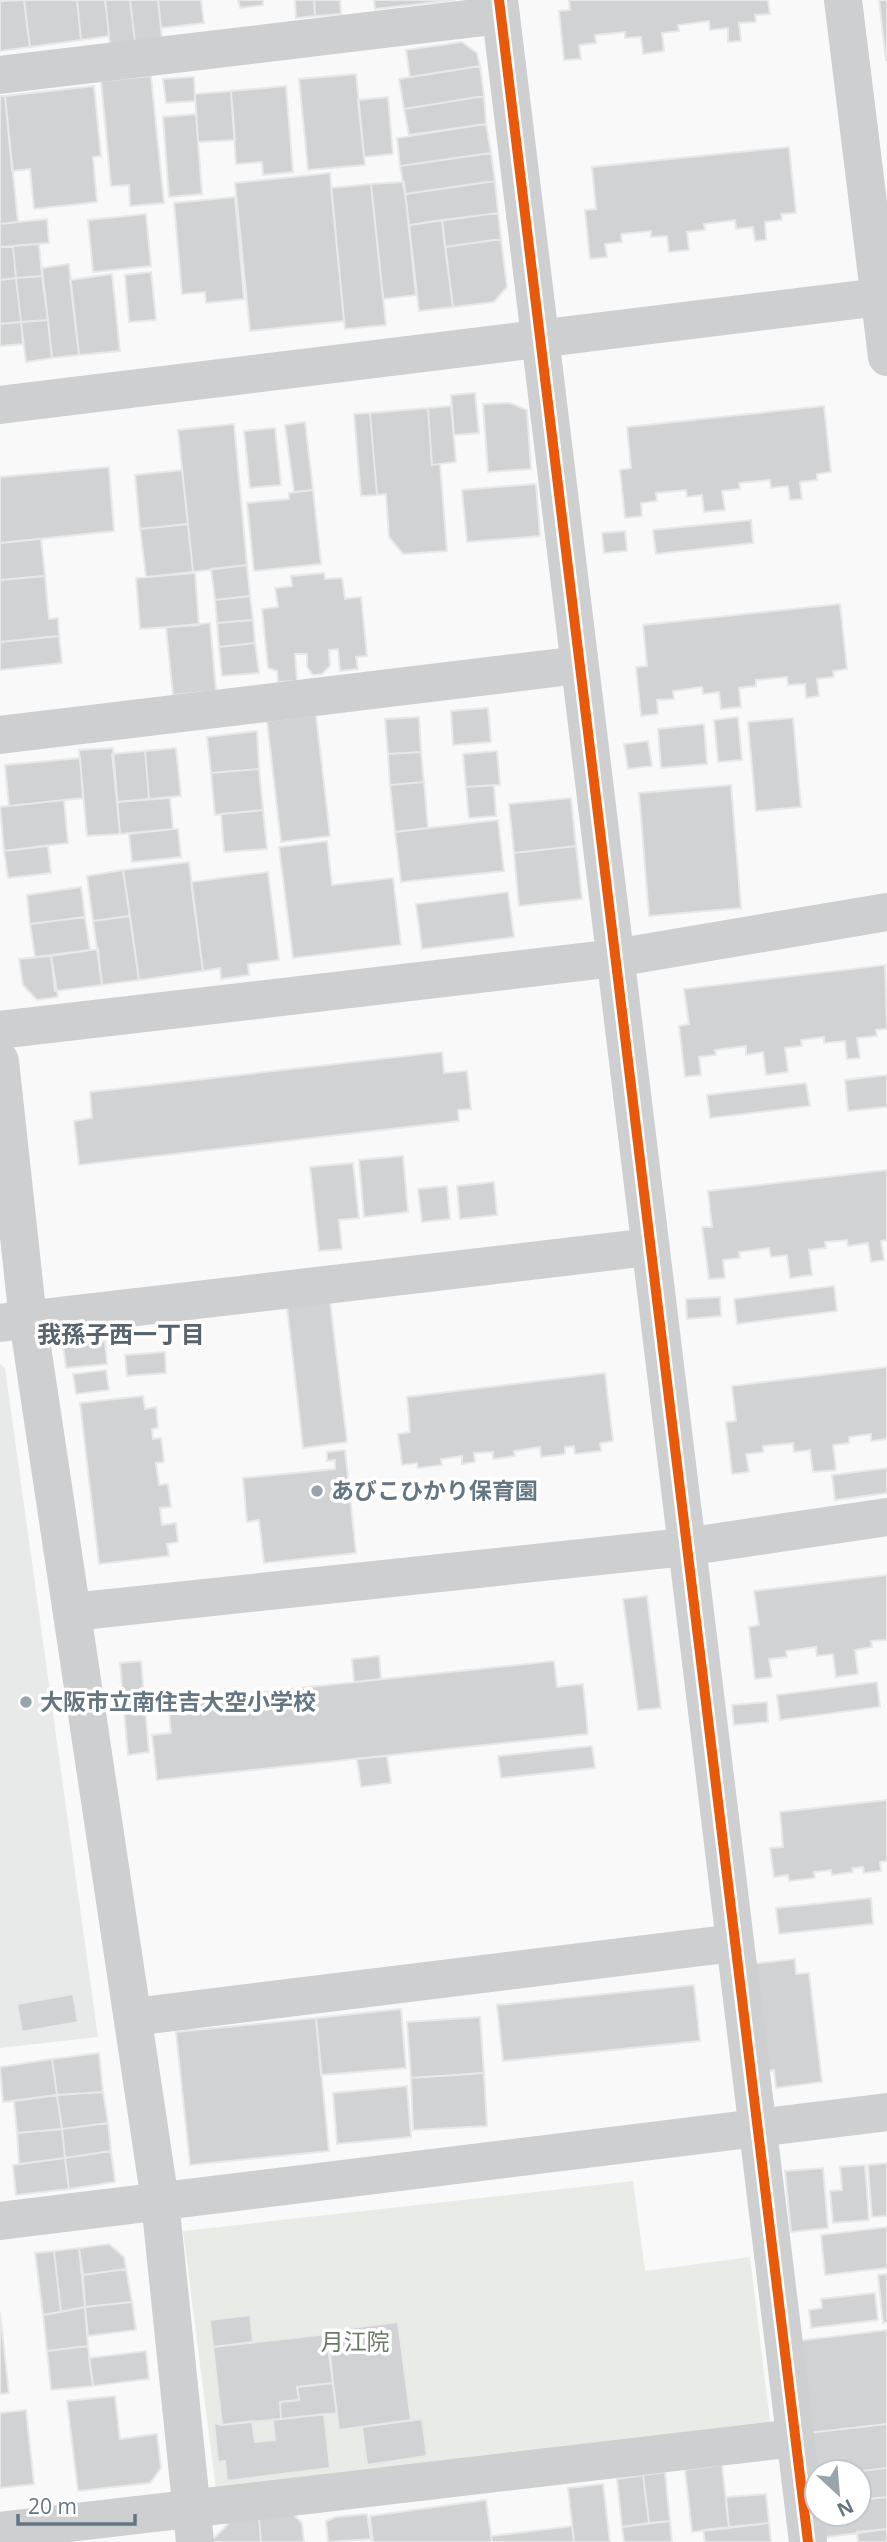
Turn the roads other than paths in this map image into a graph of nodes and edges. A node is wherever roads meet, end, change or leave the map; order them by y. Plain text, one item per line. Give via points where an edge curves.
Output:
1 (843, 0) edge
2 (500, 7) edge
3 (0, 75) edge
4 (883, 296) edge
5 (540, 338) junction
6 (887, 357) edge
7 (0, 405) edge
8 (579, 665) junction
9 (0, 735) edge
10 (887, 912) edge
11 (615, 958) junction
12 (0, 1030) edge
13 (0, 1062) edge
14 (649, 1247) junction
15 (14, 1321) edge
16 (887, 1517) edge
17 (685, 1547) junction
18 (72, 1612) junction
19 (734, 1942) junction
20 (133, 2017) junction
21 (887, 2112) edge
22 (758, 2127) junction
23 (160, 2201) junction
24 (0, 2221) edge
25 (795, 2438) junction
26 (193, 2526) edge
27 (0, 2531) edge
28 (808, 2542) edge

1 - 4 street
2 - 3 street
2 - 5 street
4 - 5 street
4 - 6 street
5 - 7 street
5 - 8 street
8 - 9 street
8 - 11 street
10 - 11 street
11 - 12 street
11 - 14 street
13 - 15 street
14 - 15 street
14 - 17 street
15 - 18 street
16 - 17 street
17 - 18 street
17 - 19 street
18 - 20 street
19 - 20 street
19 - 22 street
20 - 23 street
21 - 22 street
22 - 23 street
22 - 25 street
23 - 24 street
23 - 26 street
25 - 26 street
25 - 28 street
26 - 27 street

